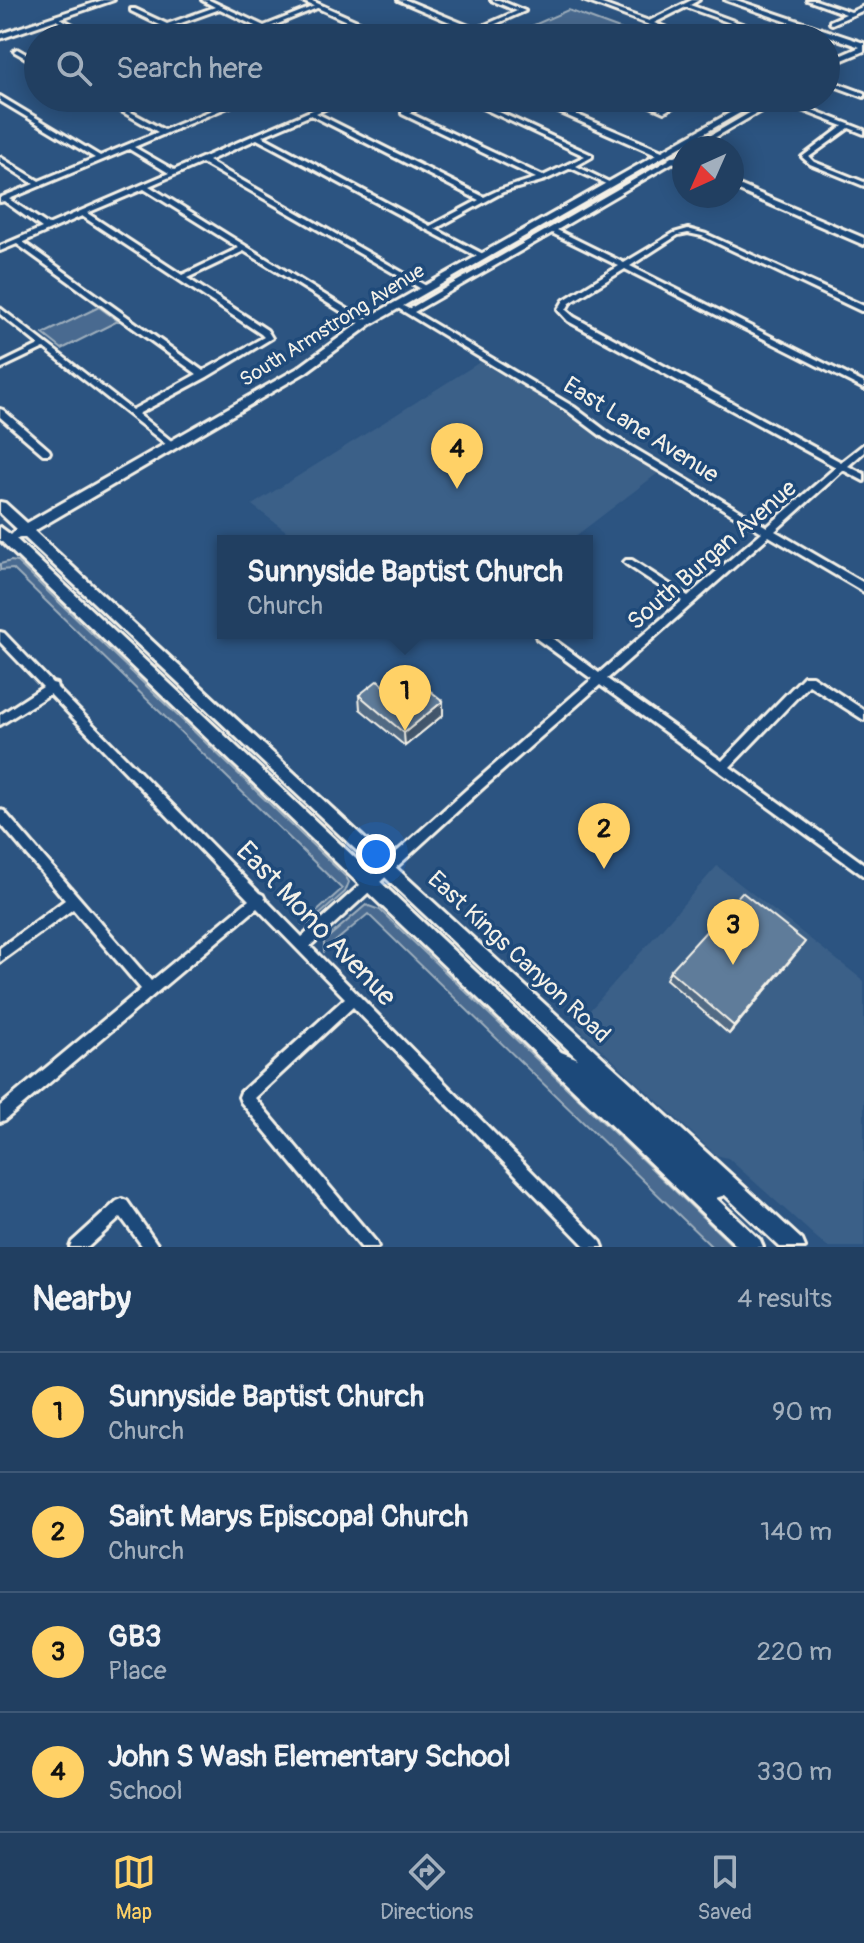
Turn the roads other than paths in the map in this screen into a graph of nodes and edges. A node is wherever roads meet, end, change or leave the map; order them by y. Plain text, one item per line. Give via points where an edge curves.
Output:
1 (110, 0) edge
2 (205, 0) edge
3 (304, 0) edge
4 (401, 0) edge
5 (494, 0) edge
6 (586, 0) edge
7 (611, 0) edge
8 (696, 0) edge
9 (729, 0) edge
10 (810, 0) edge
11 (600, 5) junction
12 (685, 5) junction
13 (319, 6) junction
14 (220, 7) junction
15 (864, 8) edge
16 (133, 10) dead end
17 (852, 14) junction
18 (56, 18) junction
19 (832, 22) dead end
20 (650, 23) joint
21 (38, 24) edge
22 (67, 24) edge
23 (162, 24) edge
24 (172, 24) edge
25 (256, 24) edge
26 (274, 24) edge
27 (360, 24) edge
28 (459, 24) edge
29 (492, 24) edge
30 (738, 24) edge
31 (798, 24) edge
32 (24, 29) edge
33 (0, 37) edge
34 (840, 39) edge
35 (864, 47) edge
36 (17, 51) dead end
37 (24, 55) edge
38 (840, 58) edge
39 (840, 86) edge
40 (864, 88) edge
41 (860, 94) edge
42 (0, 98) edge
43 (127, 112) edge
44 (212, 112) edge
45 (406, 112) edge
46 (494, 112) edge
47 (564, 112) edge
48 (740, 112) edge
49 (754, 112) edge
50 (813, 112) edge
51 (311, 113) joint
52 (848, 126) junction
53 (163, 132) junction
54 (864, 132) edge
55 (257, 136) junction
56 (713, 136) edge
57 (129, 146) junction
58 (672, 156) edge
59 (668, 157) junction
60 (0, 159) edge
61 (100, 159) junction
62 (672, 159) edge
63 (202, 160) junction
64 (571, 166) junction
65 (174, 173) junction
66 (543, 179) junction
67 (39, 184) junction
68 (610, 184) junction
69 (864, 184) edge
70 (144, 186) junction
71 (744, 190) edge
72 (2, 199) edge
73 (484, 200) junction
74 (82, 213) junction
75 (47, 228) junction
76 (430, 229) junction
77 (552, 230) junction
78 (17, 241) junction
79 (864, 242) edge
80 (244, 248) junction
81 (0, 249) edge
82 (482, 257) junction
83 (625, 266) junction
84 (182, 278) junction
85 (425, 289) junction
86 (397, 305) junction
87 (864, 309) edge
88 (0, 310) edge
89 (409, 312) junction
90 (366, 323) junction
91 (44, 345) junction
92 (0, 367) edge
93 (204, 375) junction
94 (864, 386) edge
95 (0, 412) edge
96 (132, 414) junction
97 (172, 446) junction
98 (864, 447) edge
99 (46, 452) dead end
100 (842, 467) junction
101 (864, 478) edge
102 (0, 506) edge
103 (25, 531) junction
104 (769, 532) junction
105 (2, 541) edge
106 (629, 562) dead end
107 (864, 588) edge
108 (689, 601) junction
109 (0, 636) edge
110 (545, 639) edge
111 (600, 678) junction
112 (52, 687) junction
113 (864, 716) edge
114 (0, 721) edge
115 (722, 768) junction
116 (1, 817) edge
117 (387, 870) junction
118 (864, 871) edge
119 (370, 884) junction
120 (259, 899) junction
121 (74, 901) junction
122 (303, 944) junction
123 (0, 956) edge
124 (150, 990) junction
125 (354, 998) junction
126 (545, 1051) junction
127 (0, 1115) edge
128 (726, 1185) junction
129 (366, 1245) edge
130 (77, 1247) edge
131 (152, 1247) edge
132 (596, 1247) edge
133 (753, 1247) edge
134 (795, 1247) edge

1 - 18 street
2 - 14 street
3 - 13 street
4 - 28 street
5 - 29 street via 522,11
6 - 11 street
7 - 11 street
8 - 12 street
9 - 31 street
10 - 17 street
11 - 20 street
12 - 20 street
12 - 30 street
13 - 26 street
13 - 27 street
14 - 24 street
14 - 25 street
15 - 17 street
16 - 23 street
17 - 19 street
18 - 21 street
18 - 22 street
32 - 33 street
34 - 35 street
35 - 38 street
36 - 37 street
39 - 41 street
40 - 41 street
42 - 61 street
43 - 53 street
44 - 53 street
45 - 66 street
46 - 64 street via 590,156
47 - 59 street
48 - 59 street, South Armstrong Avenue
49 - 56 street
50 - 52 street
51 - 55 street
51 - 73 street
52 - 54 street
52 - 69 street via 805,157
53 - 57 street
55 - 63 street
55 - 76 street
57 - 61 street
57 - 65 street
58 - 59 street, South Armstrong Avenue
59 - 62 street
59 - 68 street, South Armstrong Avenue
59 - 77 street, South Armstrong Avenue
60 - 67 street
61 - 67 street
63 - 65 street
63 - 85 street
64 - 66 street
64 - 68 street
65 - 70 street
66 - 73 street
67 - 72 street
68 - 82 street, South Armstrong Avenue
70 - 74 street
70 - 80 street
71 - 79 street
72 - 75 street
73 - 76 street
74 - 75 street
74 - 84 street
75 - 78 street
76 - 82 street
77 - 83 street
77 - 89 street, South Armstrong Avenue
78 - 81 street
78 - 93 street
80 - 84 street
80 - 90 street
82 - 85 street, South Armstrong Avenue
83 - 87 street via 688,231
83 - 94 street
83 - 100 street via 562,310
84 - 93 street via 268,338
85 - 86 street, South Armstrong Avenue
86 - 89 street, East Lane Avenue
86 - 90 street, South Armstrong Avenue
88 - 91 street
89 - 104 street, East Lane Avenue
90 - 97 street, South Armstrong Avenue via 302,370
91 - 92 street
91 - 96 street
93 - 96 street
95 - 99 street
96 - 97 street
97 - 103 street, South Armstrong Avenue
98 - 100 street, South Burgan Avenue
100 - 101 street
100 - 104 street, South Burgan Avenue
102 - 103 street, East Kings Canyon Road
103 - 105 street, South Armstrong Avenue
103 - 117 street, East Kings Canyon Road
104 - 107 street, East Lane Avenue
104 - 108 street, South Burgan Avenue
105 - 119 street, East Kings Canyon Road
106 - 108 street
108 - 111 street, South Burgan Avenue
109 - 112 street, East Mono Avenue
110 - 111 street
111 - 115 street
111 - 117 street, South Burgan Avenue
112 - 114 street
112 - 120 street, East Mono Avenue
113 - 115 street via 808,679
115 - 118 street
116 - 121 street
117 - 119 street, South Burgan Avenue
117 - 128 street, East Kings Canyon Road
119 - 122 street, South Burgan Avenue
119 - 126 street, East Kings Canyon Road
120 - 122 street, East Mono Avenue
120 - 124 street
121 - 123 street
121 - 124 street
122 - 125 street, East Mono Avenue
124 - 127 street
125 - 129 street via 246,1097
125 - 132 street, East Mono Avenue
126 - 128 street via 589,1075 698,1180 715,1188
126 - 133 street, East Kings Canyon Road
128 - 134 street, East Kings Canyon Road
130 - 131 street via 122,1206

